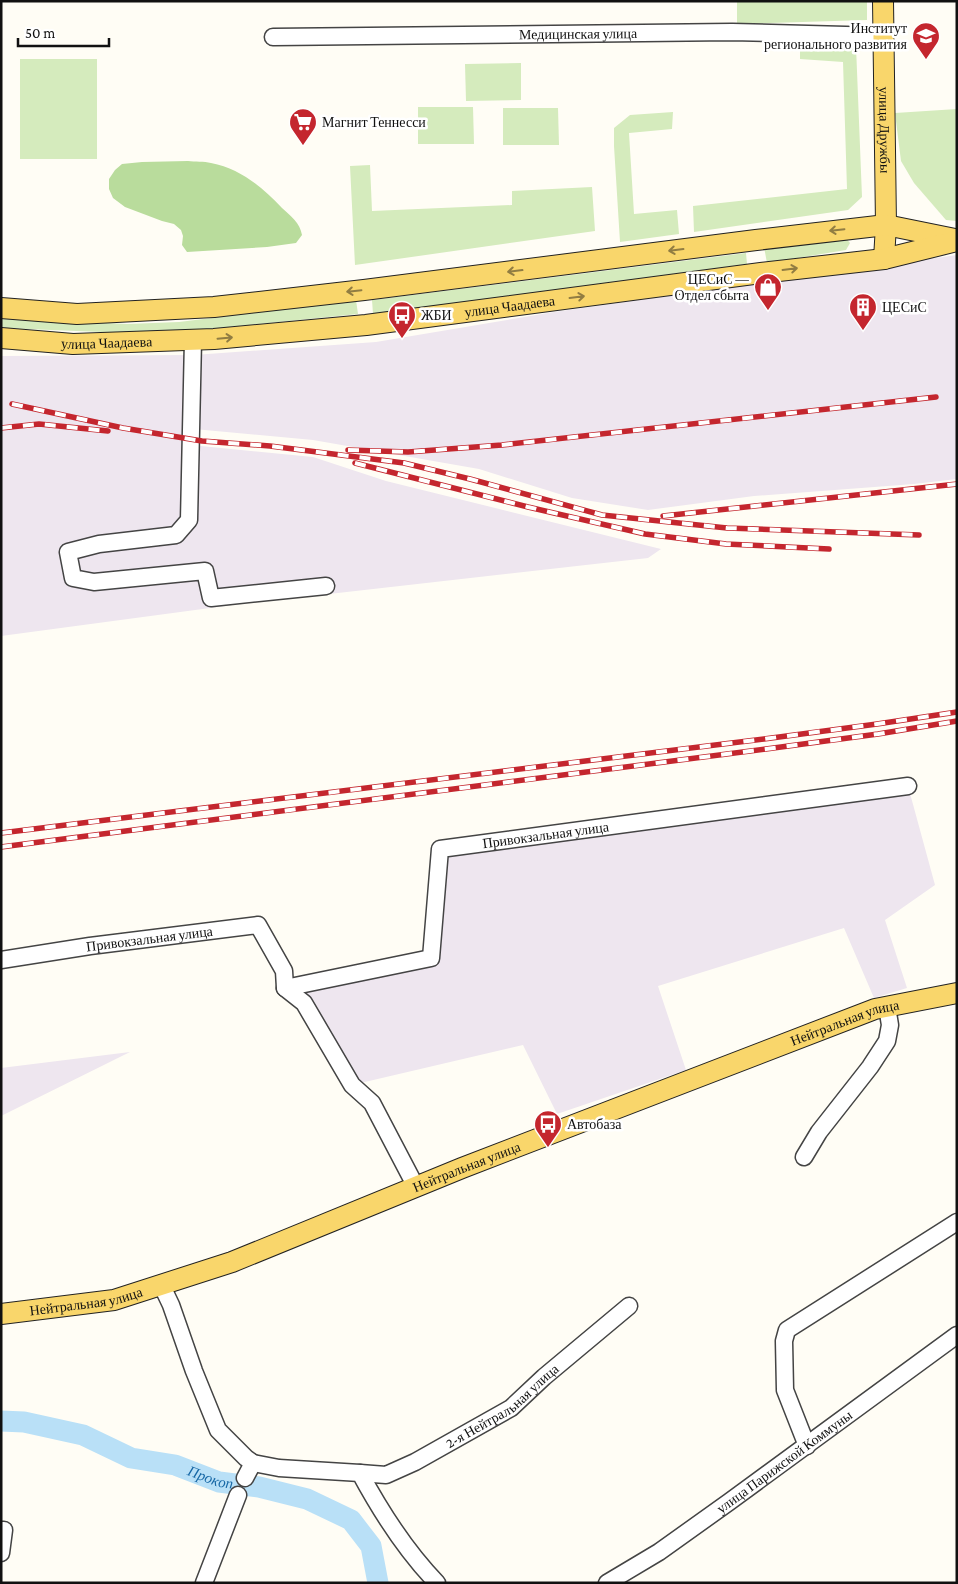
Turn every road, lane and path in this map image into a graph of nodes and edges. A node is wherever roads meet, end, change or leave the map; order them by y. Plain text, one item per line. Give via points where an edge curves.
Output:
1 (883, 1) edge
2 (273, 36) dead end
3 (883, 36) junction
4 (886, 225) junction
5 (957, 240) edge
6 (884, 259) junction
7 (1, 308) edge
8 (1, 338) edge
9 (193, 340) junction
10 (326, 586) dead end
11 (908, 786) dead end
12 (1, 960) edge
13 (285, 988) junction
14 (957, 993) edge
15 (887, 1007) junction
16 (804, 1157) dead end
17 (416, 1188) junction
18 (957, 1222) edge
19 (162, 1284) junction
20 (629, 1306) dead end
21 (1, 1314) edge
22 (957, 1335) edge
23 (807, 1446) junction
24 (253, 1463) junction
25 (360, 1473) junction
26 (245, 1478) dead end
27 (238, 1495) dead end
28 (3, 1530) edge
29 (1, 1554) edge
30 (204, 1583) edge
31 (437, 1583) edge
32 (607, 1583) edge

1 - 3 main road, улица Дружбы
2 - 3 street, Медицинская улица via 732,32
3 - 4 main road, улица Дружбы
4 - 5 main road, улица Чаадаева
4 - 6 main road, улица Дружбы
4 -> 7 main road, улица Чаадаева via 214,307 77,314
5 - 6 main road, улица Чаадаева
9 -> 6 main road, улица Чаадаева via 366,325
8 - 9 main road, улица Чаадаева via 73,344
9 - 10 street via 189,520 176,535 99,544 68,552 73,578 94,582 205,572 211,598
11 - 13 street, Привокзальная улица via 440,849 431,958
12 - 13 street, Привокзальная улица via 258,925 284,971
13 - 17 street via 304,1003 352,1085 372,1103
14 - 15 main road, Нейтральная улица
15 - 16 street via 890,1025 887,1041
15 - 17 main road, Нейтральная улица
17 - 19 main road, Нейтральная улица via 232,1262
18 - 23 street via 787,1330 784,1341 785,1390
19 - 21 main road, Нейтральная улица via 114,1300
19 - 24 street via 218,1430
20 - 25 street, 2-я Нейтральная улица via 511,1408 415,1462 386,1474
22 - 23 street, улица Парижской Коммуны
23 - 32 street, улица Парижской Коммуны via 659,1552
24 - 25 street via 278,1468
24 - 26 street
25 - 31 street via 378,1505
27 - 30 street
28 - 29 street

